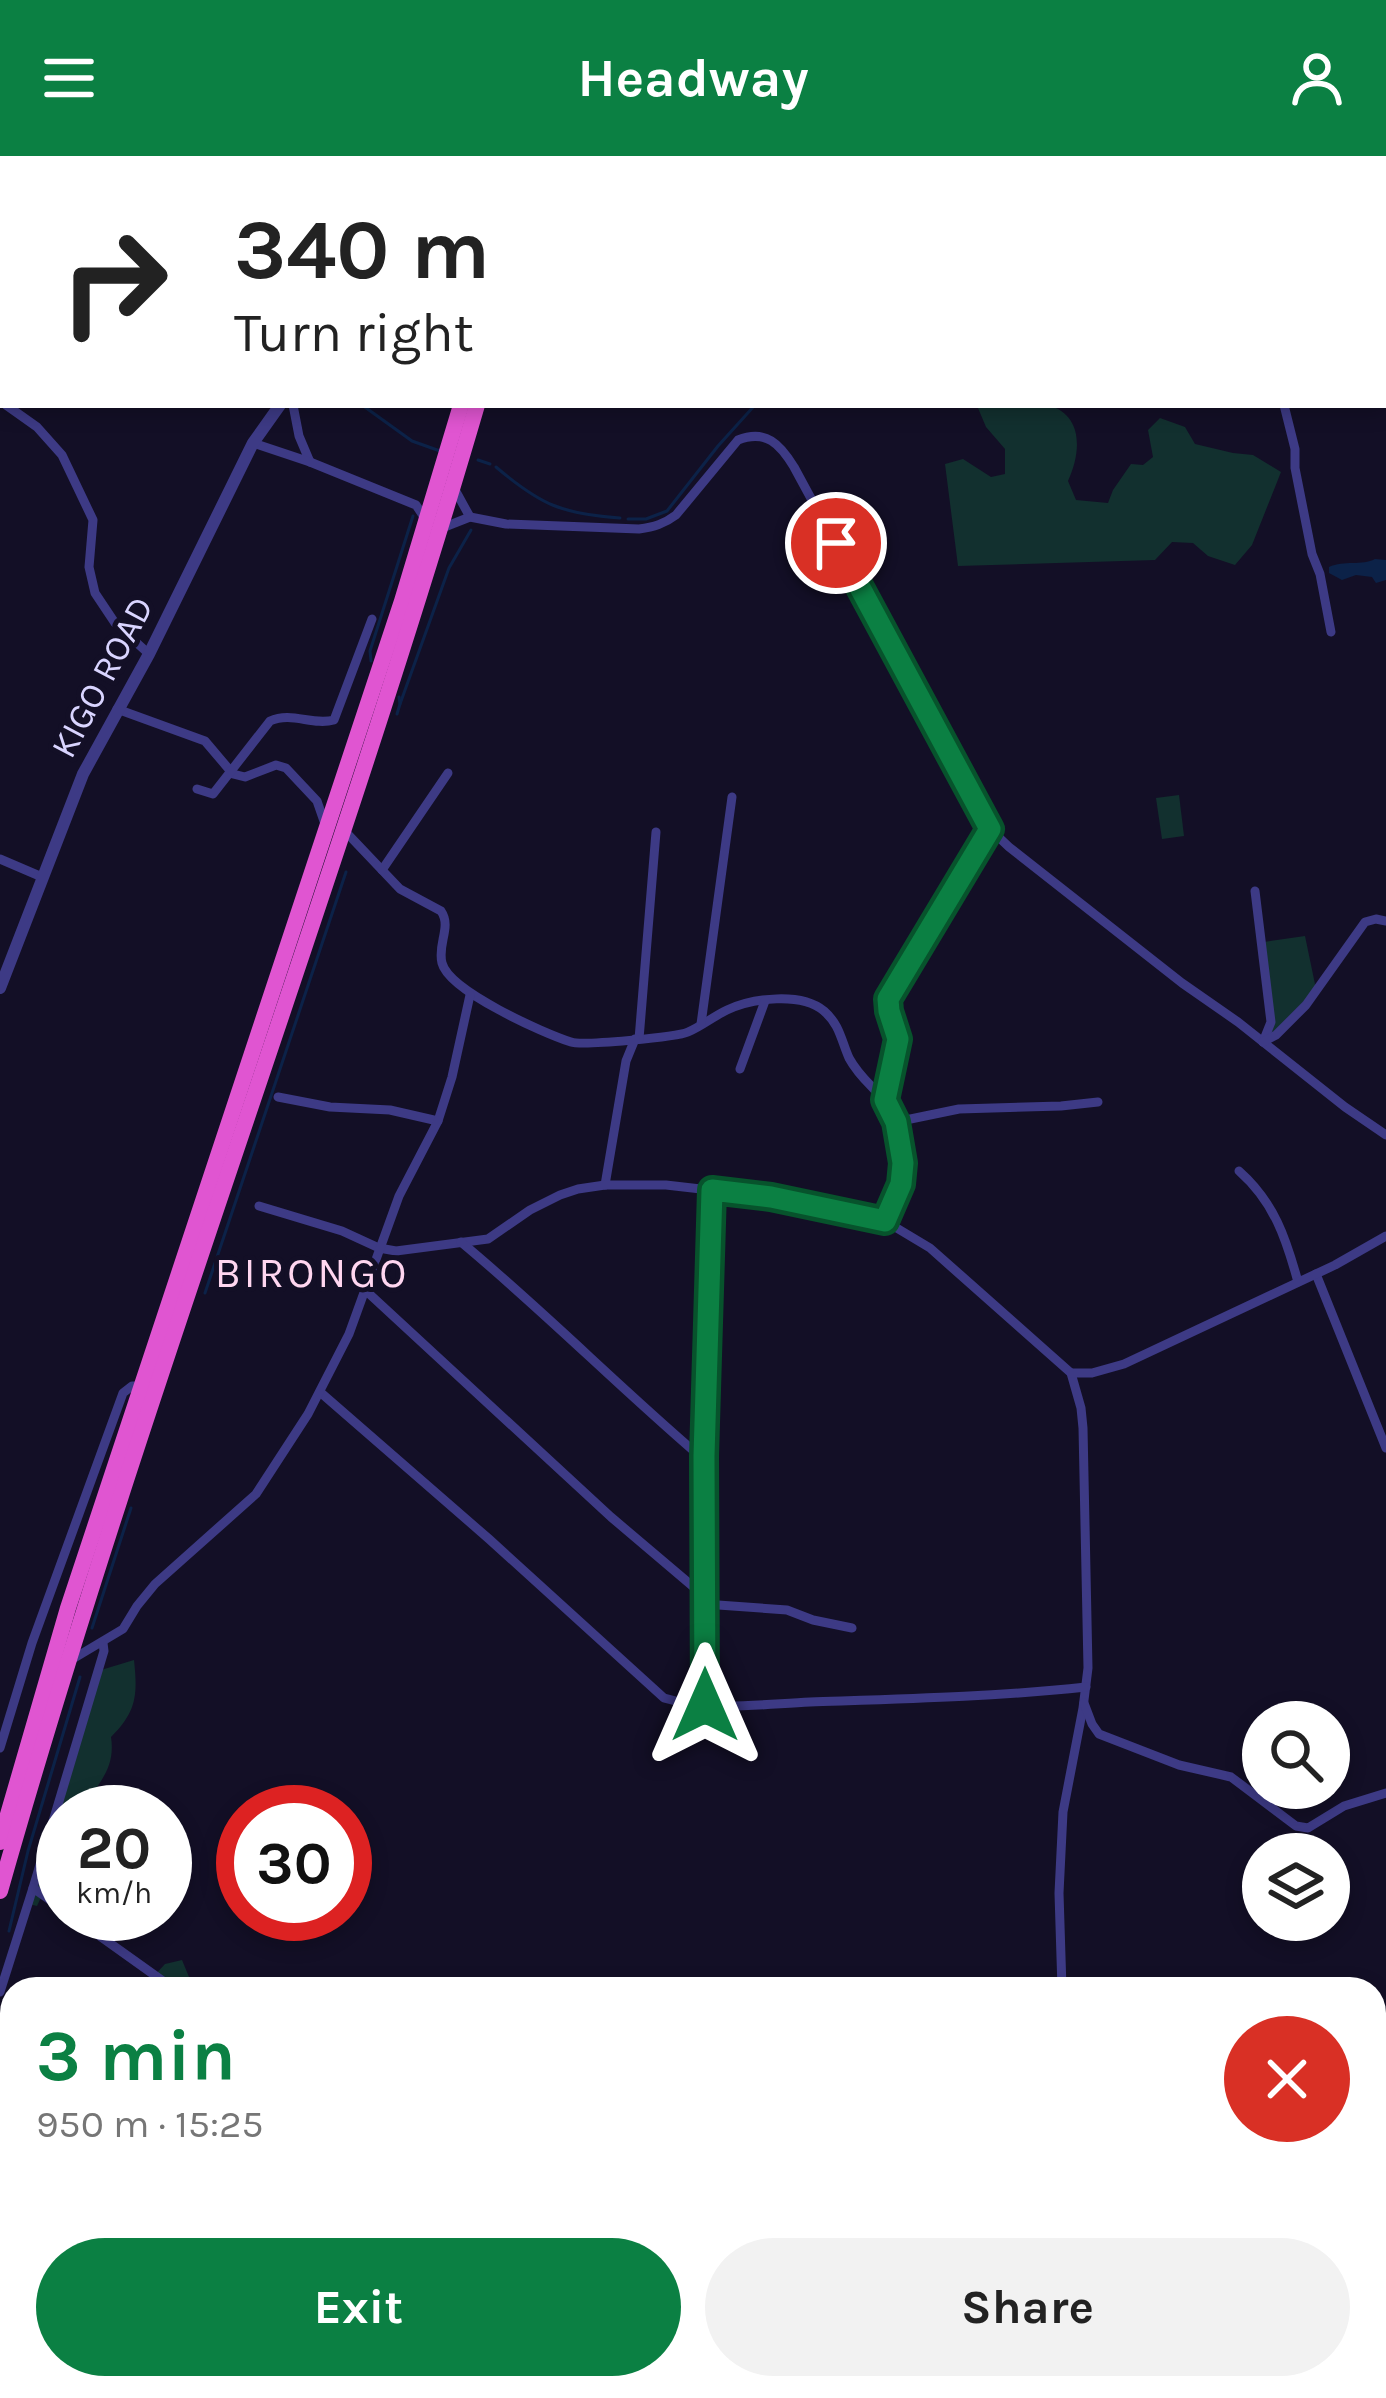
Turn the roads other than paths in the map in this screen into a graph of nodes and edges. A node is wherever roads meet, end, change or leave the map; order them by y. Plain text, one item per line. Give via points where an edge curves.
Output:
1 (10, 408) edge
2 (278, 408) edge
3 (294, 408) edge
4 (459, 408) edge
5 (476, 408) edge
6 (1285, 408) edge
7 (253, 443) junction
8 (310, 461) junction
9 (454, 488) junction
10 (425, 501) junction
11 (470, 517) junction
12 (434, 525) junction
13 (372, 619) dead end
14 (1331, 632) dead end
15 (149, 654) junction
16 (117, 709) junction
17 (229, 772) junction
18 (448, 773) dead end
19 (341, 786) junction
20 (197, 789) dead end
21 (732, 797) dead end
22 (317, 801) junction
23 (335, 829) junction
24 (990, 829) junction
25 (656, 832) dead end
26 (360, 849) junction
27 (335, 852) junction
28 (0, 859) edge
29 (382, 870) junction
30 (42, 877) junction
31 (1255, 891) dead end
32 (1386, 921) edge
33 (0, 988) edge
34 (470, 995) junction
35 (766, 1001) junction
36 (701, 1024) junction
37 (637, 1039) junction
38 (1263, 1042) junction
39 (740, 1069) dead end
40 (278, 1097) dead end
41 (885, 1100) junction
42 (1098, 1102) dead end
43 (438, 1121) junction
44 (896, 1122) junction
45 (1386, 1135) edge
46 (1239, 1171) dead end
47 (605, 1185) junction
48 (712, 1190) junction
49 (259, 1206) dead end
50 (885, 1221) junction
51 (1386, 1236) edge
52 (460, 1242) junction
53 (380, 1248) junction
54 (1316, 1274) junction
55 (1298, 1282) junction
56 (364, 1289) junction
57 (1071, 1373) junction
58 (142, 1386) junction
59 (320, 1392) junction
60 (1386, 1448) edge
61 (704, 1460) junction
62 (704, 1600) junction
63 (82, 1624) junction
64 (853, 1628) dead end
65 (103, 1643) junction
66 (71, 1660) junction
67 (1086, 1687) junction
68 (1084, 1702) junction
69 (705, 1705) junction
70 (1, 1746) edge
71 (1386, 1793) edge
72 (0, 1842) edge
73 (33, 1888) junction
74 (36, 1890) edge
75 (0, 1891) edge
76 (107, 1941) edge
77 (5, 1977) edge
78 (157, 1977) edge
79 (1062, 1977) edge

1 - 15 street via 62,455 93,520 94,592
2 - 7 street, KIGO ROAD
3 - 8 street
4 - 10 highway
5 - 9 highway
6 - 14 street
7 - 8 street
7 - 15 street, KIGO ROAD
8 - 10 street
9 - 11 street
9 - 12 highway
10 - 12 highway
11 - 12 street
11 - 24 street via 654,527 676,515 738,440 773,440
12 - 19 highway
12 - 23 highway
13 - 17 street via 334,720 270,721
15 - 16 street, KIGO ROAD
16 - 17 street via 205,741
16 - 30 street, KIGO ROAD
17 - 20 street via 213,794
17 - 22 street via 244,777 281,766
18 - 29 street
19 - 22 street
19 - 23 highway
21 - 36 street
22 - 23 street
23 - 26 street
23 - 27 highway
23 - 58 highway
24 - 38 street
24 - 41 street via 888,999 898,1039
25 - 37 street
26 - 27 street
26 - 29 street
27 - 63 highway
28 - 30 street
29 - 34 street via 446,916 441,961
30 - 33 street, KIGO ROAD
31 - 38 street via 1271,1022
32 - 38 street via 1365,922 1306,1005
34 - 37 street via 580,1045
34 - 43 street
35 - 36 street
35 - 39 street
35 - 41 street via 824,1011 856,1069
36 - 37 street
37 - 47 street via 626,1061
38 - 45 street
40 - 43 street
41 - 44 street
42 - 44 street via 959,1109
43 - 53 street
44 - 50 street via 901,1184
46 - 55 street via 1264,1195
47 - 48 street
47 - 52 street via 560,1195 488,1239
48 - 50 street
48 - 61 street
49 - 53 street
50 - 57 street via 930,1248
51 - 54 street
52 - 53 street
52 - 61 street
53 - 56 street
54 - 55 street
54 - 60 street
55 - 57 street via 1124,1364
56 - 59 street
56 - 62 street
57 - 67 street via 1083,1428
58 - 70 street via 122,1394
58 - 72 highway
59 - 65 street via 256,1494
59 - 69 street via 664,1698
61 - 62 street
62 - 64 street
62 - 69 street
63 - 65 street
63 - 66 highway
65 - 66 street
65 - 73 street
66 - 75 highway
67 - 68 street
67 - 69 street
68 - 71 street via 1099,1734 1231,1777 1296,1826 1308,1828
68 - 79 street via 1063,1812
73 - 74 street
73 - 77 street
76 - 78 street

